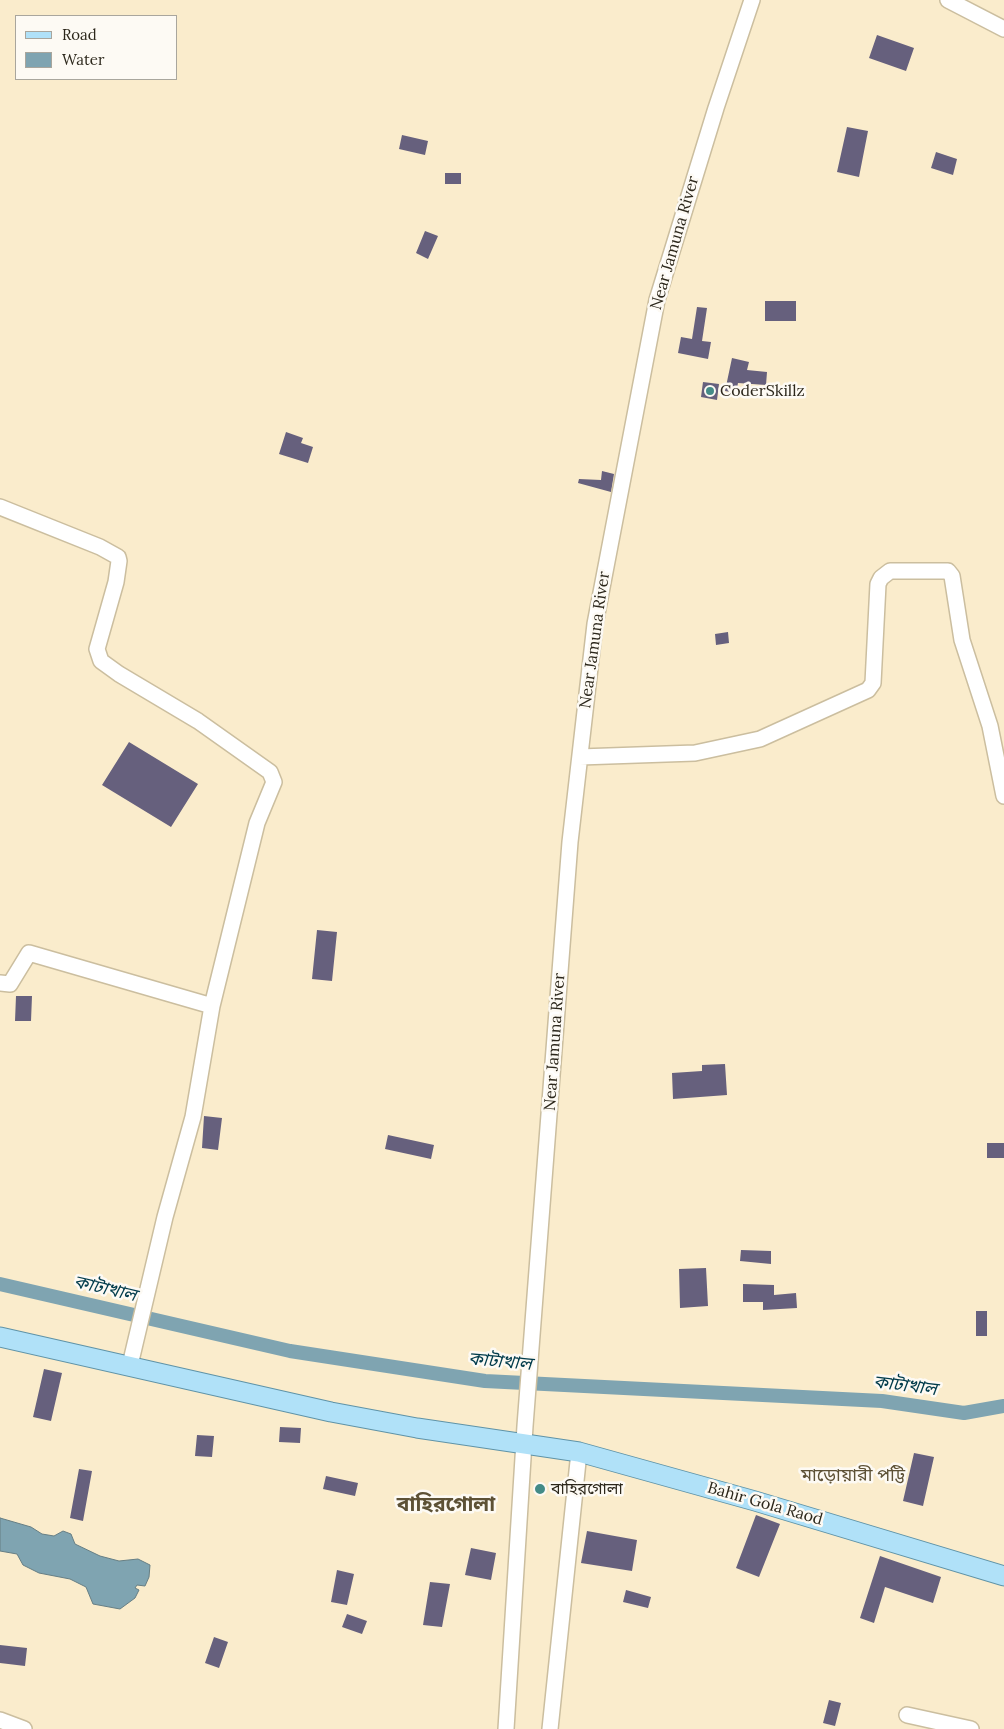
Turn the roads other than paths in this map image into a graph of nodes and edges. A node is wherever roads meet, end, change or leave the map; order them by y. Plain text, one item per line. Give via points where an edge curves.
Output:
1 (752, 0) edge
2 (948, 0) edge
3 (1004, 29) edge
4 (0, 507) edge
5 (580, 757) junction
6 (1004, 796) edge
7 (0, 983) edge
8 (212, 1006) junction
9 (0, 1337) edge
10 (132, 1358) junction
11 (525, 1435) junction
12 (579, 1452) junction
13 (1004, 1576) edge
14 (907, 1715) dead end
15 (0, 1720) edge
16 (24, 1729) edge
17 (506, 1729) edge
18 (550, 1729) edge
19 (971, 1729) edge

1 - 5 street, Near Jamuna River via 657,300 595,624
2 - 3 street
4 - 8 street via 118,557 116,582 98,649 101,661 198,721 270,772 273,779 257,823
5 - 6 street via 695,753 760,739 868,690 873,682 878,584 881,578 890,571 948,571 952,576 962,640 990,726
5 - 11 street, Near Jamuna River via 570,842
7 - 8 street via 10,984 29,953
8 - 10 street via 193,1117 165,1216
9 - 10 main road, Bahir Gola Raod
10 - 11 main road, Bahir Gola Raod via 225,1390 330,1412
11 - 12 main road, Bahir Gola Raod
11 - 17 street, Near Jamuna River
12 - 13 main road, Bahir Gola Raod
12 - 18 street
14 - 19 street
15 - 16 street

